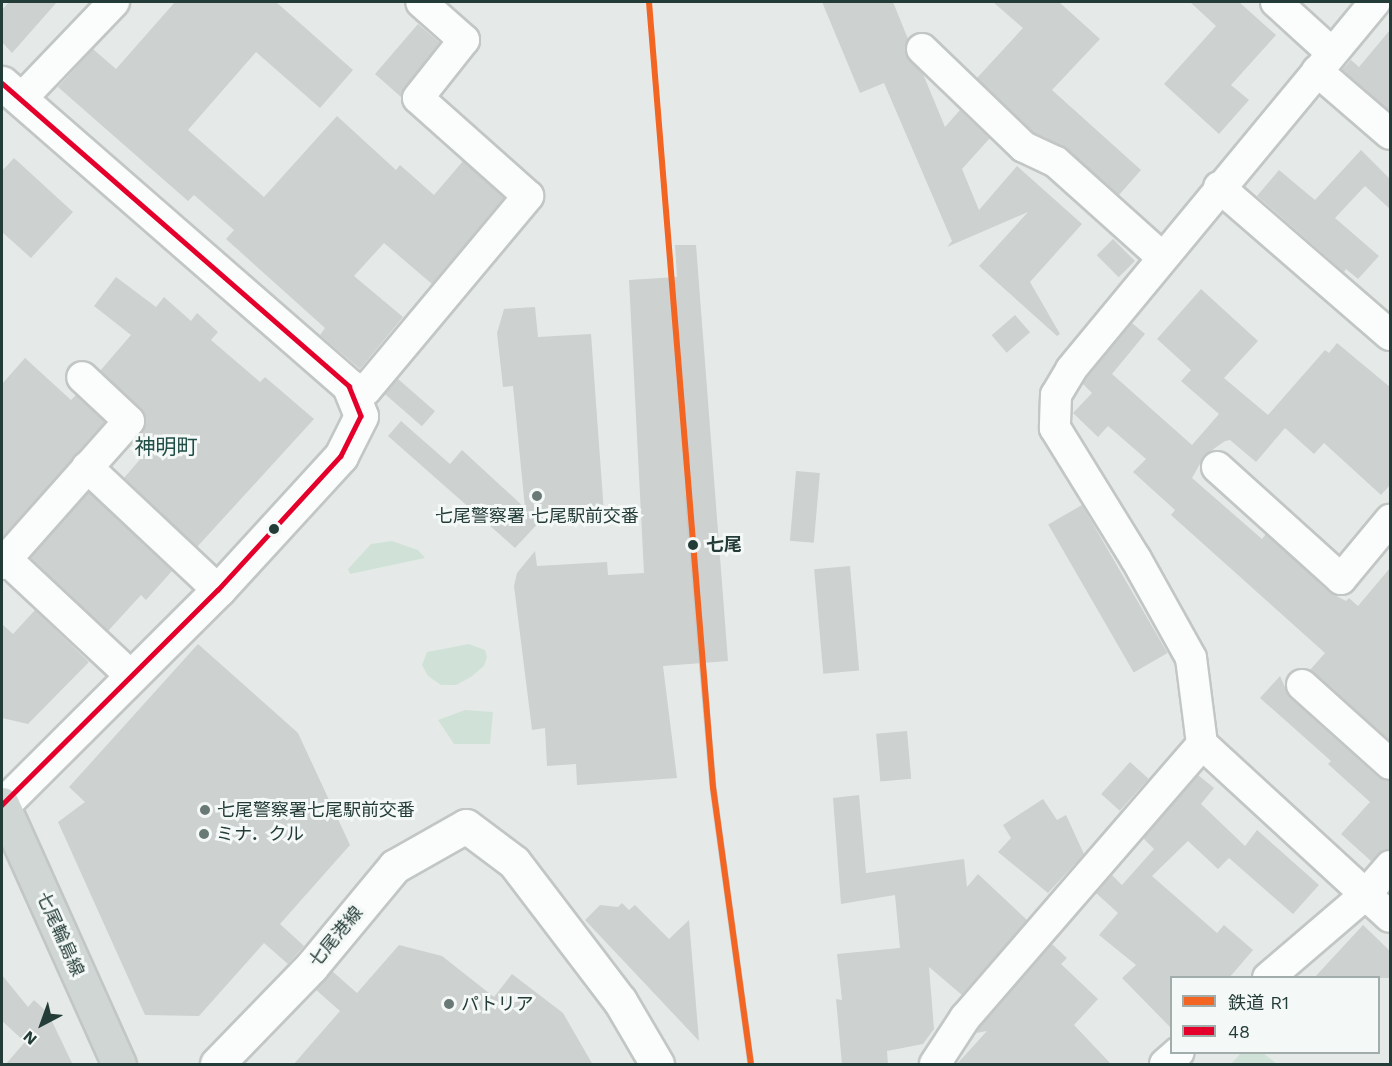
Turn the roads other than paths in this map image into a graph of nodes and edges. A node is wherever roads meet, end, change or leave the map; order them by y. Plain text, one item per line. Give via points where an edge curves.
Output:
1 (114, 2) edge
2 (421, 2) edge
3 (1276, 2) edge
4 (1375, 2) edge
5 (922, 49) dead end
6 (1324, 62) junction
7 (8, 100) edge
8 (1390, 134) edge
9 (1219, 188) junction
10 (1162, 257) junction
11 (1390, 335) edge
12 (82, 376) dead end
13 (349, 386) junction
14 (87, 467) junction
15 (1217, 467) dead end
16 (1390, 520) edge
17 (4, 561) edge
18 (218, 590) junction
19 (129, 674) junction
20 (1302, 685) dead end
21 (1202, 744) junction
22 (1390, 765) edge
23 (2, 805) edge
24 (1390, 866) edge
25 (1366, 894) junction
26 (1390, 917) edge
27 (1270, 976) edge
28 (1178, 1054) edge
29 (119, 1065) edge
30 (217, 1065) edge
31 (657, 1065) edge
32 (935, 1065) edge
33 (1165, 1065) edge

1 - 7 street
2 - 13 street via 464,40 418,98 528,196 366,390
3 - 6 street
4 - 6 street
5 - 10 street via 1024,147 1056,162
6 - 8 street
6 - 9 street
7 - 13 street
9 - 10 street
9 - 11 street
10 - 21 street via 1071,370 1056,395 1055,428 1136,559 1191,658
12 - 14 street via 129,421
13 - 18 street via 361,416 341,456
14 - 17 street
14 - 18 street
15 - 16 street via 1341,579
17 - 19 street
18 - 19 street
19 - 23 street
20 - 22 street
21 - 25 street
21 - 32 street via 964,1018
23 - 29 main road, 七尾輪島線
24 - 25 street
25 - 26 street
25 - 27 street
28 - 33 street
30 - 31 street, 七尾港線 via 311,967 395,866 466,826 514,862 620,1001

